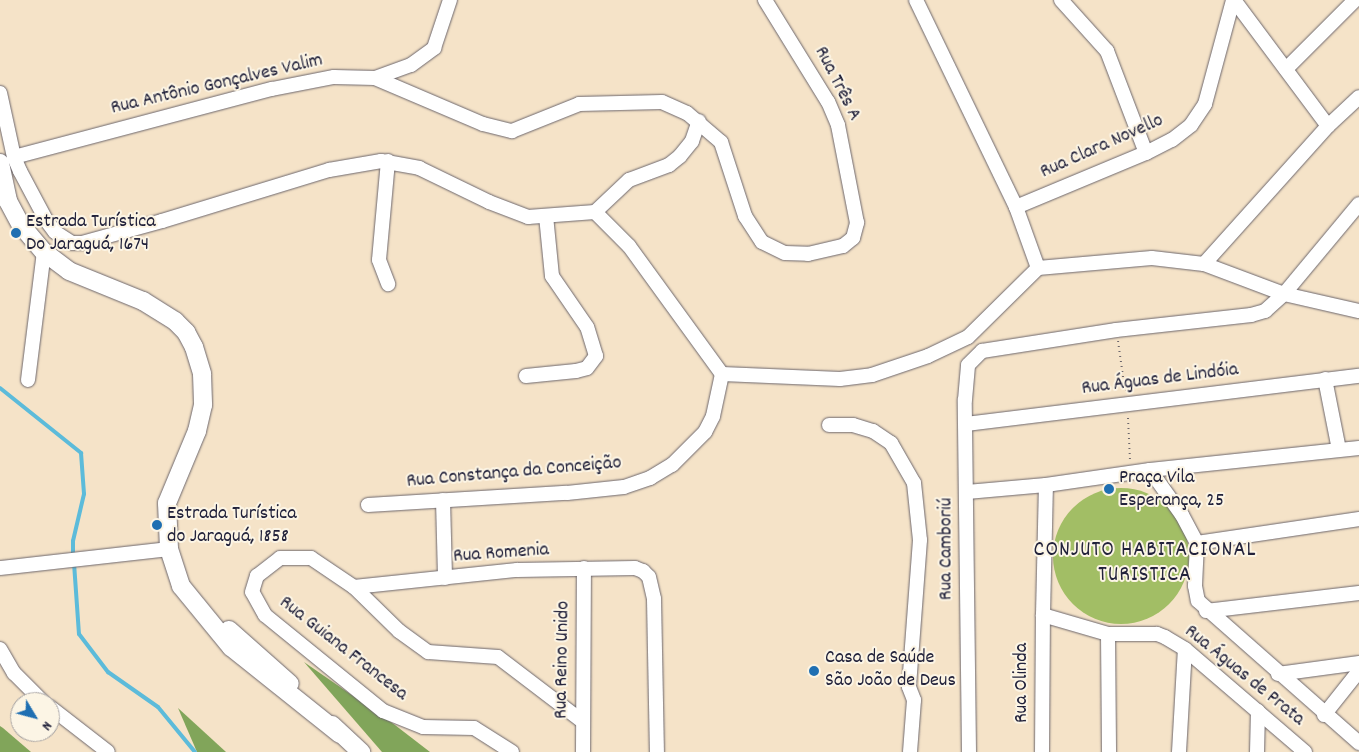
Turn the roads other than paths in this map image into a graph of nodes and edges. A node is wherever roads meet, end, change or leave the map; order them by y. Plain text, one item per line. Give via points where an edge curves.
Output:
1 (450, 0) edge
2 (765, 0) edge
3 (916, 0) edge
4 (1061, 0) edge
5 (1234, 0) edge
6 (1355, 0) edge
7 (1286, 69) junction
8 (375, 78) junction
9 (0, 93) edge
10 (1359, 97) edge
11 (699, 121) junction
12 (1328, 126) junction
13 (0, 142) edge
14 (1146, 153) junction
15 (7, 160) edge
16 (388, 161) junction
17 (1359, 204) edge
18 (1016, 206) junction
19 (595, 212) junction
20 (546, 216) junction
21 (857, 224) joint
22 (44, 252) junction
23 (1204, 264) junction
24 (1038, 268) junction
25 (388, 284) dead end
26 (1284, 294) junction
27 (1358, 310) edge
28 (722, 374) junction
29 (526, 376) dead end
30 (1359, 376) edge
31 (28, 380) dead end
32 (1325, 380) junction
33 (966, 424) junction
34 (829, 425) dead end
35 (1359, 448) edge
36 (1339, 450) junction
37 (1150, 470) junction
38 (1046, 485) junction
39 (967, 492) junction
40 (443, 500) junction
41 (368, 505) dead end
42 (1359, 519) edge
43 (1197, 543) junction
44 (169, 549) junction
45 (0, 568) edge
46 (584, 568) junction
47 (445, 578) junction
48 (354, 587) junction
49 (1359, 593) edge
50 (1206, 611) junction
51 (1043, 615) junction
52 (1108, 634) junction
53 (0, 649) edge
54 (1185, 649) junction
55 (1359, 663) edge
56 (1359, 672) edge
57 (1278, 674) junction
58 (33, 692) edge
59 (1258, 711) junction
60 (60, 715) edge
61 (1324, 715) junction
62 (582, 721) junction
63 (1359, 743) edge
64 (108, 752) edge
65 (362, 752) edge
66 (512, 752) edge
67 (583, 752) edge
68 (657, 752) edge
69 (910, 752) edge
70 (969, 752) edge
71 (1042, 752) edge
72 (1109, 752) edge
73 (1180, 752) edge
74 (1257, 752) edge
75 (1305, 752) edge

1 - 8 street via 434,48 411,65
2 - 21 street, Rua Três A via 828,102 838,125
3 - 18 street
4 - 14 street via 1107,51
5 - 7 street
5 - 14 street, Rua Clara Novello via 1200,115 1172,140
6 - 7 street
7 - 12 street
8 - 11 street, Rua Antônio Gonçalves Valim via 500,130 519,128 579,104 626,101 662,102
8 - 15 street, Rua Antônio Gonçalves Valim via 334,77 272,89
9 - 15 street
10 - 12 street
11 - 19 street via 692,141 680,156 669,165 629,180
11 - 21 street, Rua Antônio Gonçalves Valim via 721,142 745,216 753,232 771,249 808,254 843,246 853,238
12 - 23 street
13 - 15 street
14 - 18 street, Rua Clara Novello
15 - 16 street via 55,232 72,242 82,243 329,170
15 - 22 main road via 8,201 21,225
16 - 20 street via 419,168 512,212
16 - 25 street via 380,260
17 - 26 street
18 - 24 street
19 - 20 street
19 - 28 street via 629,246
20 - 29 street via 552,276 587,327 596,356 587,368
22 - 31 street
22 - 44 main road via 69,270 161,312 186,332 194,347 202,374 204,405 197,431 166,503
23 - 24 street via 1152,258
23 - 26 street
24 - 28 street via 968,337 928,356 872,375 840,379
26 - 27 street
26 - 33 street, Rua Camboriú via 1274,306 1252,315 1116,330 982,351 968,365
28 - 40 street, Rua Constança da Conceição via 713,416 705,432 672,465 650,478 615,488
30 - 32 street, Rua Águas de Lindóia
32 - 33 street, Rua Águas de Lindóia
32 - 36 street
33 - 39 street, Rua Camboriú
34 - 69 street via 853,425 873,431 891,443 914,483 920,540 909,686 914,700
35 - 36 street
36 - 37 street
37 - 38 street
37 - 43 street via 1182,515
38 - 39 street
38 - 51 street, Rua Olinda
39 - 70 street, Rua Camboriú
40 - 41 street, Rua Constança da Conceição
40 - 47 street
42 - 43 street
43 - 50 street via 1196,594
44 - 45 street
44 - 65 main road via 181,586 268,662
46 - 47 street, Rua Romenia
46 - 62 street, Rua Reino Unido
46 - 68 street, Rua Romenia via 635,568 649,577 654,599
47 - 48 street, Rua Romenia
48 - 62 street via 399,631 428,652 498,657
48 - 66 street, Rua Guiana Francesa via 311,558 296,556 280,558 266,566 252,585 252,592 265,615 383,712 423,727 474,728
49 - 50 street
50 - 57 street, Rua Águas de Prata
51 - 52 street
51 - 71 street, Rua Olinda
52 - 54 street, Rua Águas de Prata via 1157,634
52 - 72 street
53 - 58 street via 14,673
54 - 59 street, Rua Águas de Prata
54 - 73 street
55 - 57 street
56 - 61 street
57 - 61 street, Rua Águas de Prata
59 - 74 street
59 - 75 street, Rua Águas de Prata
60 - 64 street
61 - 63 street, Rua Águas de Prata
62 - 67 street, Rua Reino Unido

